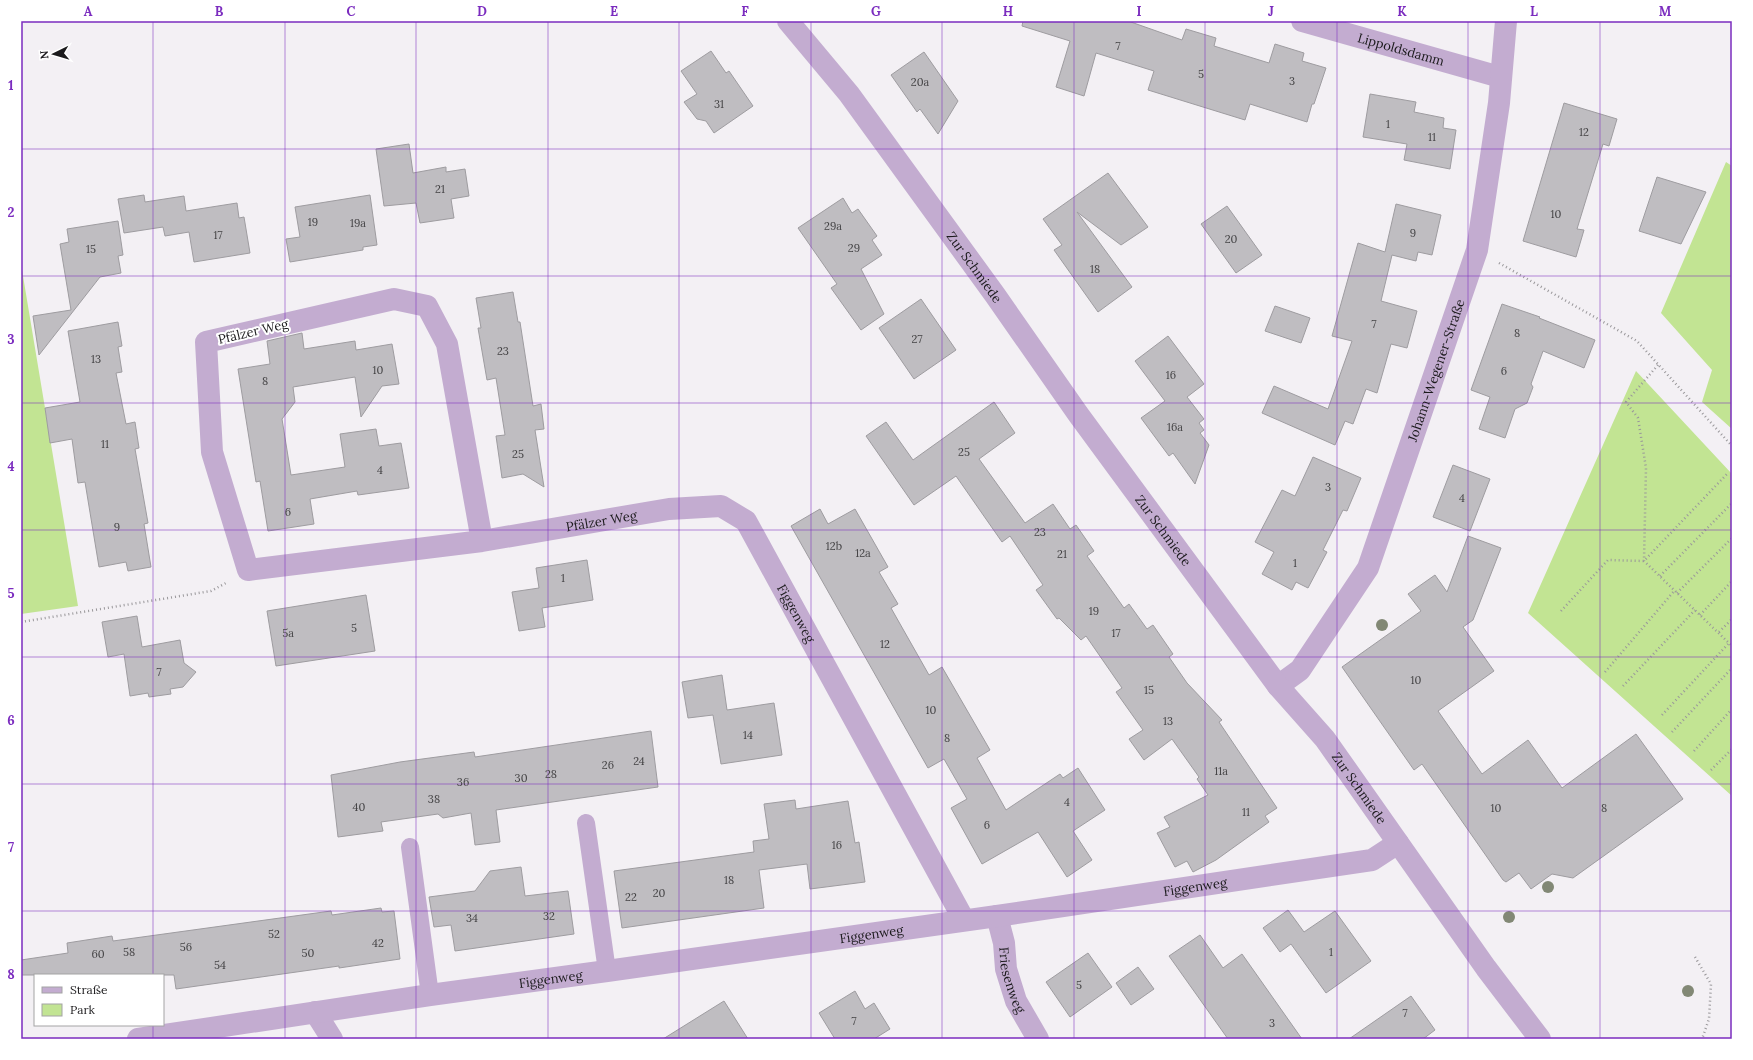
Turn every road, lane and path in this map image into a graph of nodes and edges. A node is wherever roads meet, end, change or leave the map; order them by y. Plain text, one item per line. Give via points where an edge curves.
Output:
1 (788, 21) edge
2 (1302, 21) edge
3 (1506, 21) edge
4 (1500, 77) junction
5 (1477, 250) junction
6 (1658, 365) junction
7 (1732, 446) edge
8 (1727, 474) dead end
9 (1732, 503) edge
10 (721, 506) joint
11 (1732, 538) edge
12 (482, 541) junction
13 (1644, 561) junction
14 (248, 570) junction
15 (1660, 576) junction
16 (1732, 581) edge
17 (1676, 592) junction
18 (1695, 610) junction
19 (1561, 611) dead end
20 (1700, 615) junction
21 (1732, 619) edge
22 (21, 622) edge
23 (1718, 632) junction
24 (1731, 645) edge
25 (1732, 668) edge
26 (1605, 672) dead end
27 (1278, 686) junction
28 (1623, 686) dead end
29 (1732, 709) edge
30 (1662, 715) dead end
31 (1672, 732) dead end
32 (1732, 749) edge
33 (1694, 751) dead end
34 (1711, 770) dead end
35 (586, 823) dead end
36 (1398, 843) junction
37 (410, 847) dead end
38 (997, 916) junction
39 (964, 920) junction
40 (1695, 957) dead end
41 (607, 971) junction
42 (430, 995) junction
43 (315, 1012) junction
44 (138, 1039) edge
45 (332, 1039) edge
46 (1038, 1039) edge
47 (1540, 1039) edge
48 (1702, 1039) edge

1 - 27 street, Zur Schmiede via 849,94 1078,414
2 - 4 street, Lippoldsdamm
3 - 4 street, Johann-Wegener-Straße
4 - 5 street, Johann-Wegener-Straße via 1499,103
5 - 6 path via 1637,341
5 - 27 street, Johann-Wegener-Straße via 1368,568 1300,670
6 - 7 path
6 - 13 path via 1626,402 1638,418 1646,468
8 - 13 path
9 - 15 path
10 - 12 street, Pfälzer Weg via 669,509
10 - 39 street, Figgenweg via 746,521
11 - 17 path
12 - 14 street, Pfälzer Weg
12 - 14 street, Pfälzer Weg via 447,344 427,306 394,299 206,342 212,452
13 - 15 path
13 - 19 path via 1608,560
14 - 22 path via 211,592
15 - 17 path
16 - 20 path
17 - 18 path
17 - 26 path
18 - 20 path
18 - 28 path
20 - 23 path
21 - 23 path
23 - 24 path
24 - 30 path
25 - 31 path
27 - 36 street, Zur Schmiede via 1325,739
29 - 33 path
32 - 34 path
35 - 41 lane
36 - 38 street, Figgenweg via 1372,860
36 - 47 street, Zur Schmiede via 1486,968
37 - 42 lane
38 - 39 street, Figgenweg
38 - 46 street, Friesenweg via 1004,943 1006,969 1016,1001
39 - 41 street, Figgenweg
40 - 48 path via 1711,984 1709,1019
41 - 42 street, Figgenweg
42 - 43 street, Figgenweg
43 - 44 street, Figgenweg
43 - 45 street

